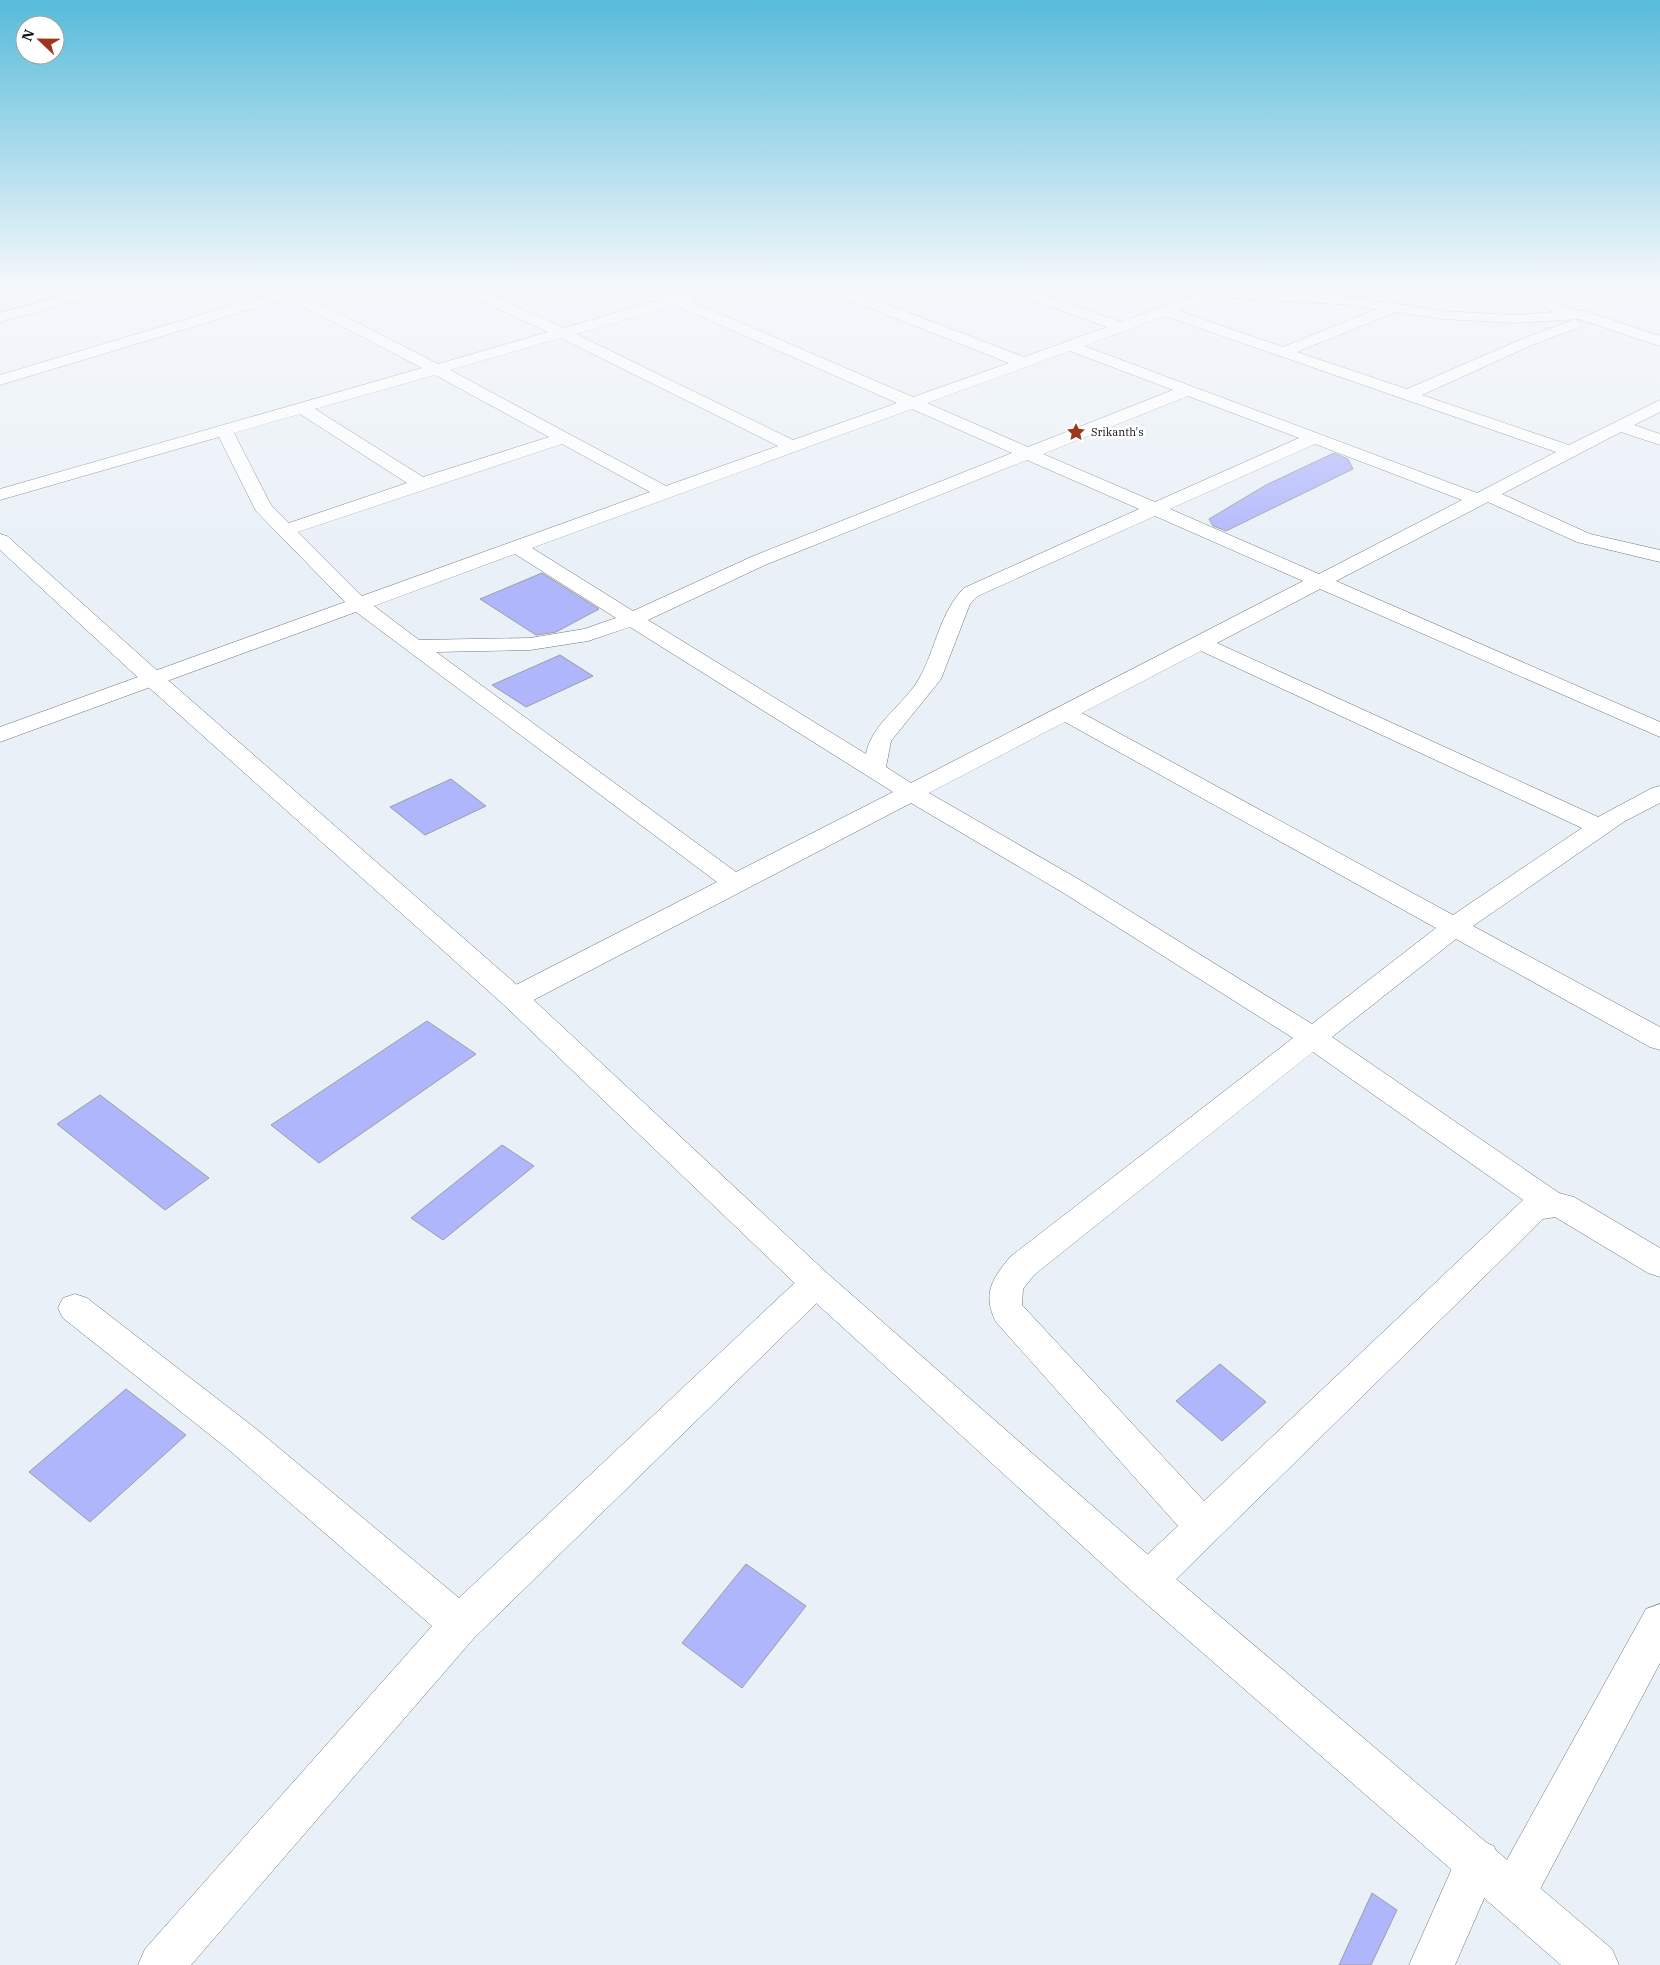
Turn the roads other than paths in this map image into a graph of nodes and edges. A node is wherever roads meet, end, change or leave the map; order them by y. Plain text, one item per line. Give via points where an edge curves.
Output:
1 (18, 375) edge
2 (416, 375) edge
3 (447, 375) edge
4 (647, 375) edge
5 (851, 375) edge
6 (991, 375) edge
7 (1147, 375) edge
8 (1349, 375) edge
9 (1454, 375) edge
10 (0, 380) edge
11 (1187, 390) junction
12 (1408, 395) junction
13 (914, 402) junction
14 (1660, 405) edge
15 (302, 408) junction
16 (1619, 426) junction
17 (224, 430) junction
18 (564, 438) junction
19 (1313, 438) junction
20 (1660, 440) edge
21 (791, 446) junction
22 (1570, 451) junction
23 (1029, 453) junction
24 (421, 484) junction
25 (663, 492) junction
26 (0, 495) edge
27 (1481, 497) junction
28 (1154, 508) junction
29 (286, 530) junction
30 (0, 540) edge
31 (515, 546) junction
32 (1660, 556) edge
33 (1318, 580) junction
34 (358, 604) junction
35 (632, 619) junction
36 (1199, 642) junction
37 (415, 646) junction
38 (153, 679) junction
39 (1063, 712) junction
40 (1660, 730) edge
41 (0, 735) edge
42 (874, 770) junction
43 (910, 792) junction
44 (1660, 793) edge
45 (1599, 827) junction
46 (734, 882) junction
47 (1454, 927) junction
48 (514, 998) junction
49 (1313, 1038) junction
50 (1660, 1040) edge
51 (1550, 1203) junction
52 (1660, 1264) edge
53 (816, 1283) junction
54 (75, 1308) dead end
55 (1203, 1527) junction
56 (1148, 1580) junction
57 (460, 1624) junction
58 (1660, 1624) edge
59 (1478, 1862) junction
60 (1514, 1892) junction
61 (161, 1965) edge
62 (1432, 1965) edge
63 (1596, 1965) edge

1 - 10 street
2 - 15 street
3 - 18 street
4 - 21 street
5 - 13 street
6 - 13 street
7 - 11 street
8 - 12 street
9 - 12 street
11 - 19 street
11 - 23 street
12 - 22 street
13 - 21 street
13 - 23 street
14 - 16 street
15 - 17 street
15 - 24 street
16 - 20 street
16 - 22 street
17 - 26 street
17 - 29 street via 258,500
18 - 24 street
18 - 25 street
19 - 27 street
19 - 28 street
21 - 25 street
22 - 27 street
23 - 28 street
23 - 35 street via 758,561
24 - 29 street
25 - 31 street
27 - 32 street via 1584,538
27 - 33 street
28 - 33 street
28 - 42 street via 979,587 965,598 930,678 880,740
29 - 34 street
30 - 38 street
31 - 34 street
31 - 35 street
33 - 36 street
33 - 40 street
34 - 37 street
34 - 38 street
35 - 37 street via 588,635 546,643
35 - 42 street
36 - 39 street
36 - 45 street
37 - 46 street
38 - 41 street
38 - 48 street
39 - 43 street
39 - 47 street
42 - 43 street
43 - 46 street
43 - 49 street via 1071,886
44 - 45 street
45 - 47 street
46 - 48 street
47 - 49 street
47 - 50 street
48 - 53 street
49 - 51 street
49 - 55 street via 1022,1266 1005,1293 1004,1303 1008,1312
51 - 52 street via 1563,1206
51 - 55 street via 1532,1210
53 - 56 street
53 - 57 street
54 - 57 street via 242,1439
55 - 56 street
56 - 59 street
57 - 61 street
58 - 60 street
59 - 60 street
59 - 62 street
60 - 63 street

